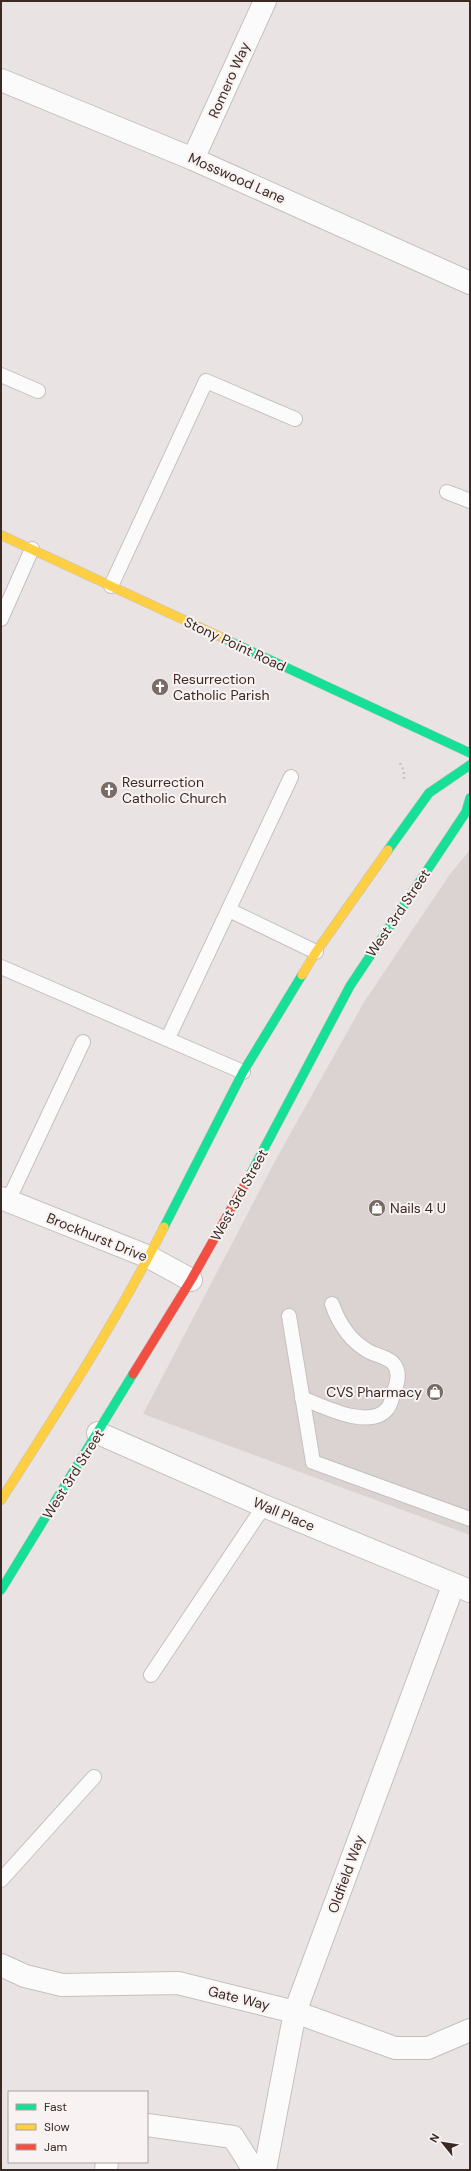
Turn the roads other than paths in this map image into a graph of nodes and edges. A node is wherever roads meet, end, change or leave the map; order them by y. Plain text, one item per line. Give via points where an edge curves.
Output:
1 (265, 1) edge
2 (1, 80) edge
3 (194, 159) junction
4 (470, 283) edge
5 (1, 375) edge
6 (38, 391) dead end
7 (295, 419) dead end
8 (446, 492) dead end
9 (470, 502) edge
10 (1, 535) edge
11 (32, 549) junction
12 (111, 586) junction
13 (1, 619) edge
14 (470, 753) edge
15 (470, 765) edge
16 (291, 777) dead end
17 (470, 798) edge
18 (229, 910) junction
19 (316, 952) junction
20 (1, 967) edge
21 (168, 1038) junction
22 (83, 1042) dead end
23 (243, 1072) junction
24 (5, 1199) edge
25 (149, 1257) junction
26 (191, 1280) junction
27 (332, 1304) dead end
28 (289, 1316) dead end
29 (302, 1398) junction
30 (98, 1433) junction
31 (1, 1500) edge
32 (264, 1506) junction
33 (470, 1519) edge
34 (462, 1588) edge
35 (1, 1590) edge
36 (151, 1675) dead end
37 (94, 1778) dead end
38 (1, 1880) edge
39 (1, 1965) edge
40 (295, 2012) junction
41 (470, 2030) edge
42 (148, 2125) edge
43 (254, 2170) edge
44 (265, 2170) edge

1 - 3 street, Romero Way
2 - 3 street, Mosswood Lane
3 - 4 street, Mosswood Lane
5 - 6 lane
7 - 12 lane via 206,381
8 - 9 lane
10 - 11 main road, Stony Point Road
11 - 12 main road, Stony Point Road
11 - 13 lane
12 - 14 main road, Stony Point Road
15 - 19 main road via 429,792
16 - 18 lane
17 - 26 main road, West 3rd Street via 466,812 350,986 270,1139
18 - 19 lane
18 - 21 lane
19 - 23 main road
20 - 21 lane
21 - 23 lane
22 - 24 lane
23 - 25 main road
24 - 25 street, Brockhurst Drive
25 - 26 street, Brockhurst Drive
25 - 31 main road via 79,1377
26 - 30 main road, West 3rd Street
27 - 29 lane via 339,1323 352,1339 368,1351 392,1362 397,1370 398,1383 388,1408 379,1415 353,1418
28 - 29 lane
29 - 33 lane via 313,1462
30 - 32 street, Wall Place
30 - 35 main road, West 3rd Street
32 - 34 street, Wall Place
32 - 36 lane
34 - 40 street, Oldfield Way
37 - 38 lane
39 - 40 street, Gate Way via 25,1976 62,1985 178,1983
40 - 41 street, Gate Way via 395,2048 428,2048
40 - 44 street, Oldfield Way
42 - 43 street via 233,2137

